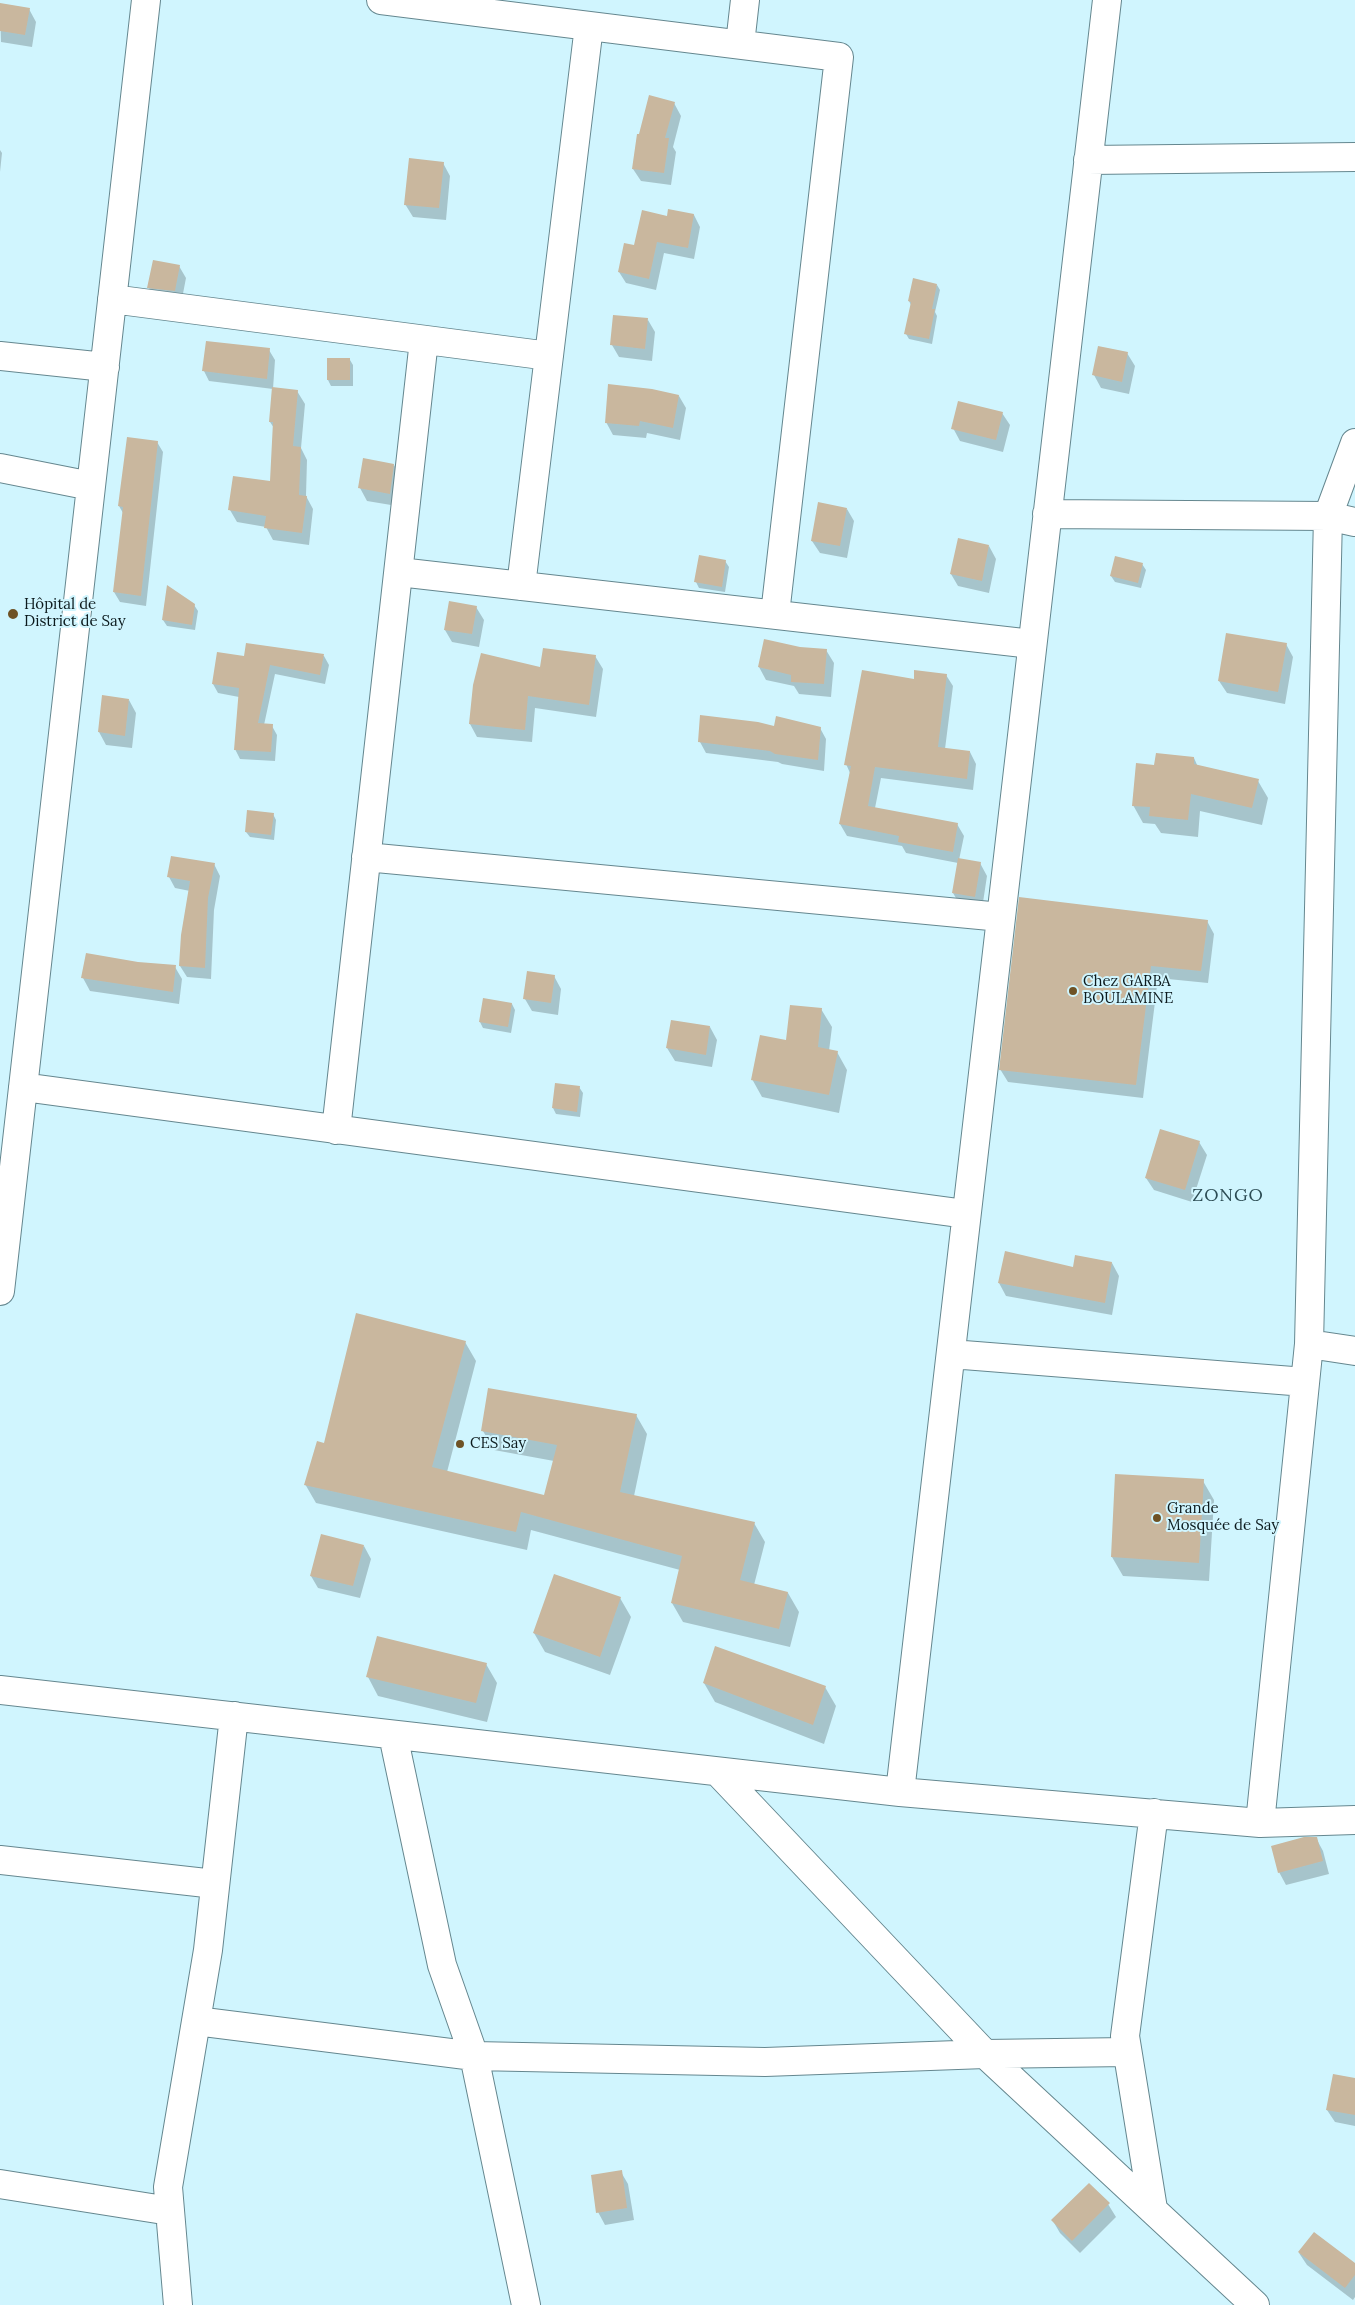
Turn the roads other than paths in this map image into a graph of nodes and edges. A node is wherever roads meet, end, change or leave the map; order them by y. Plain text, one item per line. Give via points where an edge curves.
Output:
1 (146, 0) edge
2 (381, 0) edge
3 (745, 0) edge
4 (1106, 0) edge
5 (464, 5) edge
6 (589, 26) junction
7 (740, 44) junction
8 (1355, 157) edge
9 (1088, 160) junction
10 (112, 299) junction
11 (424, 340) junction
12 (0, 356) edge
13 (549, 356) junction
14 (105, 367) junction
15 (1355, 443) edge
16 (0, 468) edge
17 (91, 486) junction
18 (1047, 514) junction
19 (1328, 516) junction
20 (1355, 522) edge
21 (398, 572) junction
22 (521, 586) junction
23 (775, 614) junction
24 (1032, 644) junction
25 (366, 857) junction
26 (1001, 917) junction
27 (23, 1087) junction
28 (336, 1130) junction
29 (966, 1214) junction
30 (0, 1292) edge
31 (1309, 1344) junction
32 (1355, 1351) edge
33 (951, 1354) junction
34 (1305, 1382) junction
35 (0, 1690) edge
36 (234, 1716) junction
37 (393, 1735) junction
38 (718, 1772) junction
39 (900, 1792) junction
40 (1154, 1813) junction
41 (1355, 1820) edge
42 (1260, 1822) junction
43 (0, 1860) edge
44 (215, 1884) junction
45 (196, 2021) junction
46 (1128, 2052) junction
47 (985, 2054) junction
48 (474, 2056) junction
49 (0, 2184) edge
50 (1153, 2209) junction
51 (170, 2211) junction
52 (178, 2305) edge
53 (526, 2305) edge
54 (1255, 2305) edge

1 - 10 street
2 - 5 street
3 - 7 street
4 - 9 street
5 - 6 street
6 - 7 street
6 - 13 street
7 - 23 street via 839,57
8 - 9 street
9 - 18 street
10 - 11 street
10 - 14 street
11 - 13 street
11 - 21 street
12 - 14 street
13 - 22 street
14 - 17 street
15 - 19 street
16 - 17 street
17 - 27 street
18 - 19 street
18 - 24 street
19 - 20 street
19 - 31 street
21 - 22 street
21 - 25 street
22 - 23 street
23 - 24 street
24 - 26 street
25 - 26 street
25 - 28 street
26 - 29 street
27 - 28 street
27 - 30 street
28 - 29 street
29 - 33 street
31 - 32 street
31 - 34 street
33 - 34 street
33 - 39 street
34 - 42 street
35 - 36 street
36 - 37 street
36 - 44 street
37 - 38 street
37 - 48 street via 442,1965
38 - 39 street
38 - 47 street
39 - 40 street
40 - 42 street
40 - 46 street via 1125,2036
41 - 42 street
43 - 44 street
44 - 45 street
45 - 48 street
45 - 51 street via 168,2187
46 - 47 street
46 - 50 street
47 - 48 street via 765,2062
47 - 50 street
48 - 53 street
49 - 51 street
50 - 54 street
51 - 52 street

